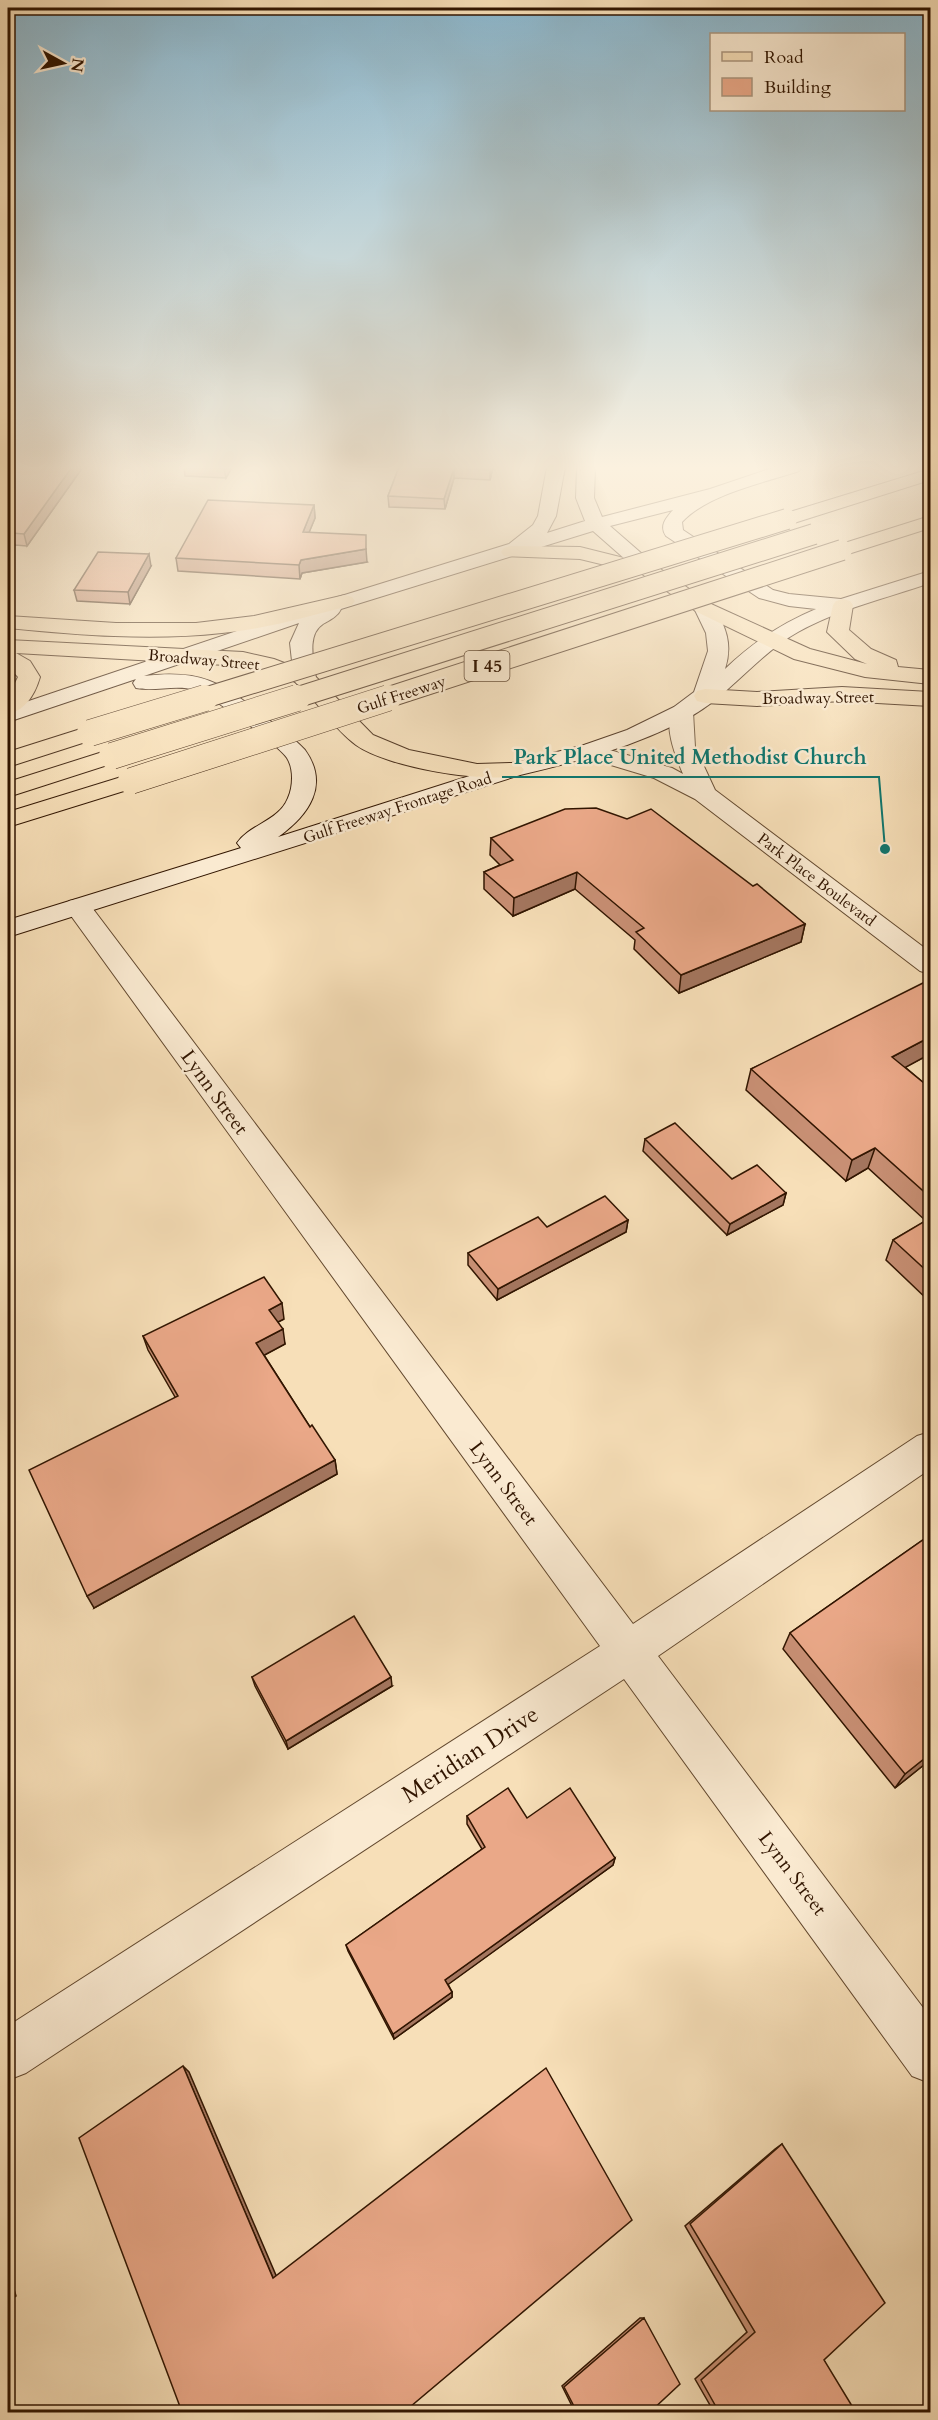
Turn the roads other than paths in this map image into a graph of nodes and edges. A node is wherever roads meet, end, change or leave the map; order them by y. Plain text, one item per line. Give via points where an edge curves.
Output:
1 (416, 580) edge
2 (589, 580) edge
3 (663, 580) edge
4 (669, 580) edge
5 (745, 580) edge
6 (750, 580) edge
7 (924, 580) edge
8 (345, 601) junction
9 (843, 605) junction
10 (704, 609) junction
11 (8, 622) edge
12 (772, 640) junction
13 (8, 646) edge
14 (188, 656) junction
15 (8, 657) edge
16 (930, 676) edge
17 (305, 679) junction
18 (84, 691) junction
19 (705, 696) junction
20 (930, 699) edge
21 (8, 707) edge
22 (682, 711) junction
23 (8, 715) edge
24 (589, 751) junction
25 (8, 760) edge
26 (512, 770) junction
27 (8, 790) edge
28 (704, 794) junction
29 (8, 820) edge
30 (212, 865) junction
31 (78, 907) junction
32 (8, 929) edge
33 (930, 965) edge
34 (930, 1448) edge
35 (628, 1651) junction
36 (8, 2055) edge
37 (930, 2058) edge

1 - 8 main road
2 - 25 main road, bridge
3 - 10 main road, Broadway Street
4 - 27 main road, Gulf Freeway / I 45, bridge
5 - 9 main road via 766,594 789,600
6 - 29 main road, Gulf Freeway / I 45, bridge
7 - 9 main road, Gulf Freeway Frontage Road
8 - 11 main road, Broadway Street via 225,627 169,631
8 - 14 main road
8 - 17 main road via 310,623 301,643
9 - 12 main road, Gulf Freeway Frontage Road via 791,627
9 - 16 main road via 838,632 863,654 905,671
10 - 12 main road, Broadway Street
10 - 19 main road via 718,632 720,653
12 - 16 main road, Broadway Street via 802,654 847,666
12 - 19 main road, Gulf Freeway Frontage Road
13 - 14 main road, Broadway Street
14 - 17 main road, Broadway Street via 243,659
14 - 18 main road
15 - 21 main road via 22,666 29,677 16,702
17 - 26 main road, Broadway Street via 365,740 402,756 439,765 477,771
18 - 23 main road
18 - 30 main road via 156,681 194,681 219,691 294,752 303,767 305,789 296,810 274,828
19 - 20 main road, Broadway Street via 757,699 842,694
19 - 22 main road, Gulf Freeway Frontage Road
22 - 24 main road, Gulf Freeway Frontage Road via 635,735
22 - 28 main road, Park Place Boulevard via 682,747
24 - 26 main road, Gulf Freeway Frontage Road
24 - 28 main road, Park Place Boulevard via 663,773
26 - 30 main road, Gulf Freeway Frontage Road
28 - 33 main road, Park Place Boulevard
30 - 31 main road, Gulf Freeway Frontage Road
31 - 32 main road, Gulf Freeway Frontage Road
31 - 35 main road, Lynn Street
34 - 35 main road, Meridian Drive
35 - 36 main road, Meridian Drive
35 - 37 main road, Lynn Street

